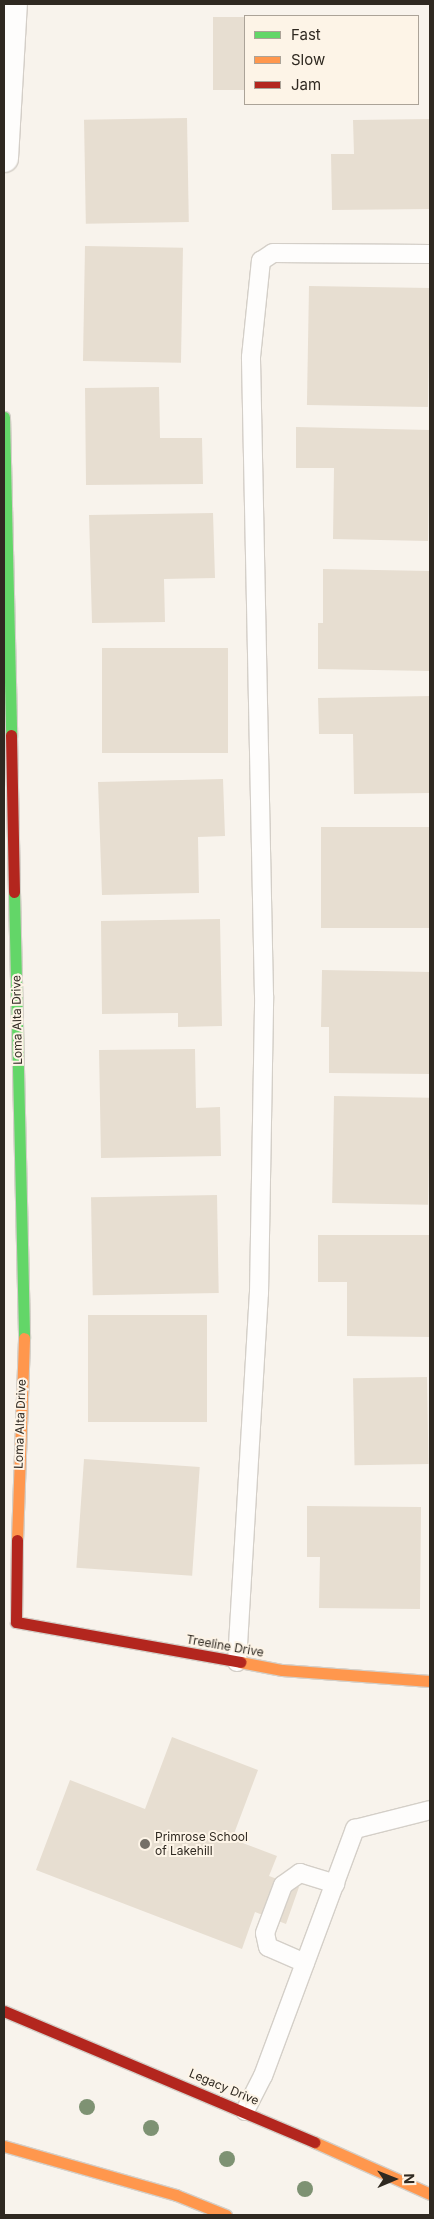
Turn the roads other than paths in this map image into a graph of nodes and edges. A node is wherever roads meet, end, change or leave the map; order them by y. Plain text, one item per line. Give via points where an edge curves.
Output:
1 (13, 4) edge
2 (4, 158) edge
3 (430, 254) edge
4 (4, 417) edge
5 (16, 1622) junction
6 (4, 1636) edge
7 (237, 1662) junction
8 (430, 1681) edge
9 (430, 1810) edge
10 (335, 1884) junction
11 (305, 1963) junction
12 (4, 2011) edge
13 (245, 2111) junction
14 (4, 2146) edge
15 (430, 2194) edge
16 (226, 2215) edge

1 - 2 street
3 - 7 lane via 273,253 261,261 251,357 264,996 260,1293
4 - 5 street, Loma Alta Drive via 24,1328
5 - 6 lane
5 - 7 street, Treeline Drive
7 - 8 street, Treeline Drive via 282,1670
9 - 10 lane via 356,1829
10 - 11 lane
10 - 11 lane via 300,1873 284,1885 265,1933 268,1947
11 - 13 lane via 262,2076
12 - 13 street, Legacy Drive
13 - 15 street, Legacy Drive
14 - 16 street via 176,2195

